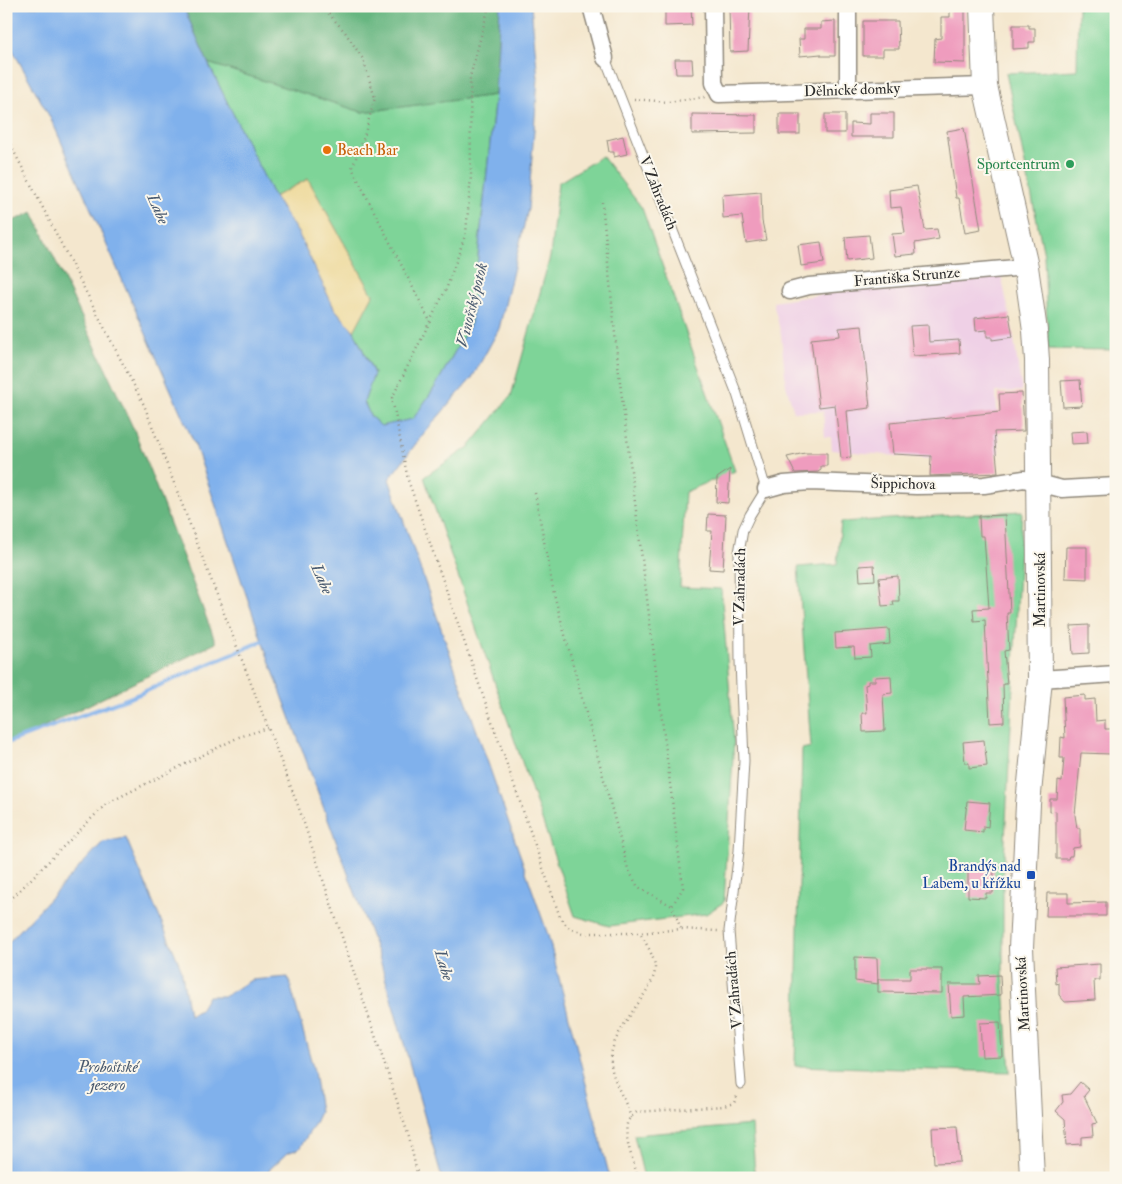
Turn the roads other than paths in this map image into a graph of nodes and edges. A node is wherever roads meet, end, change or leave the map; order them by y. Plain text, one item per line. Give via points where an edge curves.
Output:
1 (591, 6) edge
2 (713, 6) edge
3 (848, 6) edge
4 (982, 6) edge
5 (605, 58) joint
6 (985, 86) junction
7 (848, 90) junction
8 (1026, 267) junction
9 (790, 291) dead end
10 (1039, 482) junction
11 (1116, 486) edge
12 (766, 489) junction
13 (1116, 674) edge
14 (1040, 679) junction
15 (742, 1084) road end
16 (1032, 1178) edge

1 - 5 street, V Zahradách
2 - 7 street, Dělnické domky via 714,84 719,94
3 - 7 street
4 - 6 street, Martinovská
5 - 12 lane, V Zahradách via 737,394
6 - 7 street, Dělnické domky
6 - 8 street, Martinovská
8 - 9 street, Františka Strunze via 808,286
8 - 10 street, Martinovská via 1035,331
10 - 11 street, Šippichova via 1062,489
10 - 12 street, Šippichova via 916,486 810,482
10 - 14 street, Martinovská
12 - 15 lane, V Zahradách via 743,530 738,553 744,761 739,851 729,931
13 - 14 street
14 - 16 street, Martinovská via 1028,804 1021,948

